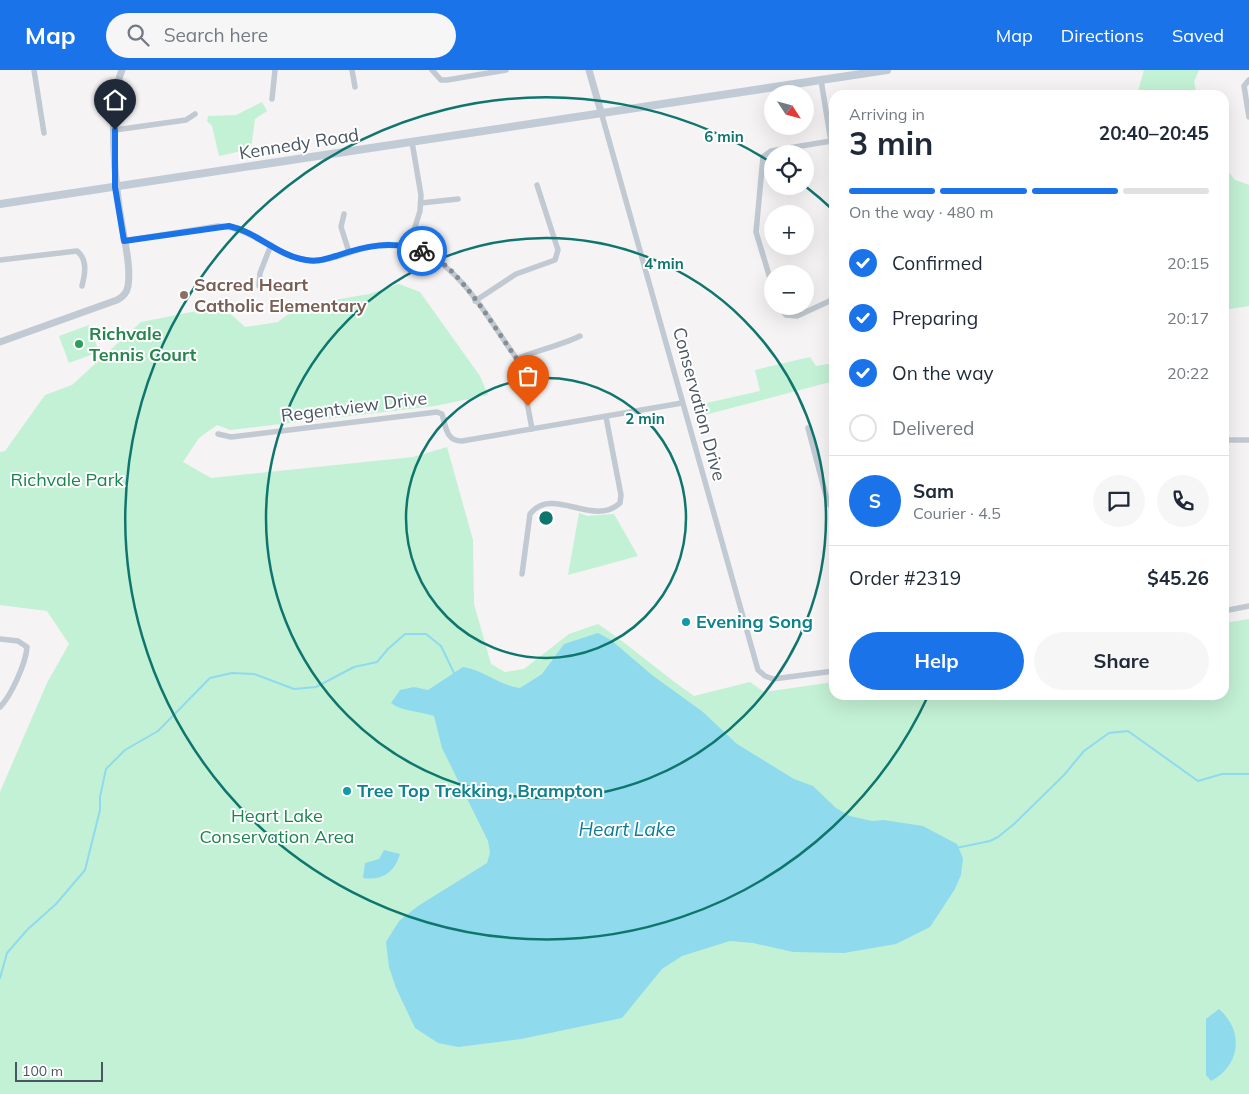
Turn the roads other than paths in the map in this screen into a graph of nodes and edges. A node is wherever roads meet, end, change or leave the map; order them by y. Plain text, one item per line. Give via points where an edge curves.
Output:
1 (122, 70) edge
2 (274, 70) edge
3 (352, 70) edge
4 (432, 70) edge
5 (506, 70) edge
6 (589, 70) edge
7 (887, 70) edge
8 (35, 71) edge
9 (821, 80) junction
10 (1249, 80) edge
11 (355, 88) dead end
12 (272, 99) dead end
13 (601, 112) junction
14 (195, 114) dead end
15 (1249, 118) edge
16 (829, 129) edge
17 (115, 130) junction
18 (44, 133) dead end
19 (829, 141) edge
20 (412, 142) junction
21 (537, 185) dead end
22 (115, 187) junction
23 (458, 199) dead end
24 (421, 203) junction
25 (0, 204) edge
26 (344, 214) dead end
27 (124, 241) junction
28 (271, 245) junction
29 (408, 246) junction
30 (349, 252) junction
31 (0, 260) edge
32 (766, 265) edge
33 (82, 286) dead end
34 (259, 286) dead end
35 (475, 301) junction
36 (829, 301) edge
37 (814, 308) edge
38 (786, 315) edge
39 (799, 315) edge
40 (580, 336) dead end
41 (0, 341) edge
42 (517, 359) junction
43 (682, 403) junction
44 (606, 417) junction
45 (808, 428) dead end
46 (532, 429) junction
47 (218, 434) dead end
48 (1229, 440) edge
49 (1249, 440) edge
50 (829, 504) edge
51 (522, 574) dead end
52 (1249, 606) edge
53 (1229, 610) edge
54 (0, 639) edge
55 (829, 671) edge
56 (0, 707) edge

1 - 17 street via 115,96
2 - 12 street
3 - 11 street
4 - 5 street via 436,76 447,80
6 - 13 street, Conservation Drive
7 - 9 main road, Kennedy Road
8 - 18 street
9 - 13 main road, Kennedy Road
9 - 16 street
10 - 15 street via 1244,86
13 - 20 main road, Kennedy Road
13 - 43 street, Conservation Drive
14 - 17 street via 186,120
17 - 22 street
19 - 32 street via 771,151 763,157 756,232
20 - 22 main road, Kennedy Road
20 - 24 street
21 - 35 street via 558,250 554,260 524,270
22 - 25 main road, Kennedy Road
22 - 27 street
23 - 24 street
24 - 29 street
26 - 30 street via 341,227
27 - 28 street via 229,226
27 - 41 street via 128,287 122,298
28 - 30 street via 307,260 324,260
28 - 34 street via 260,273
29 - 30 street via 380,245
29 - 35 street via 443,263
31 - 33 street via 77,251 84,259 86,273
35 - 42 street
36 - 37 street
38 - 39 street
40 - 42 street
42 - 46 street
43 - 44 street, Regentview Drive
43 - 55 street, Conservation Drive via 758,670 772,678
44 - 46 street, Regentview Drive
44 - 51 street via 621,494 620,504 603,511 580,510 558,504 536,508 530,514
45 - 50 street
46 - 47 street, Regentview Drive via 454,441 447,432 442,414 437,412 230,437
48 - 49 street
52 - 53 street
54 - 56 street via 18,641 27,647 10,694

